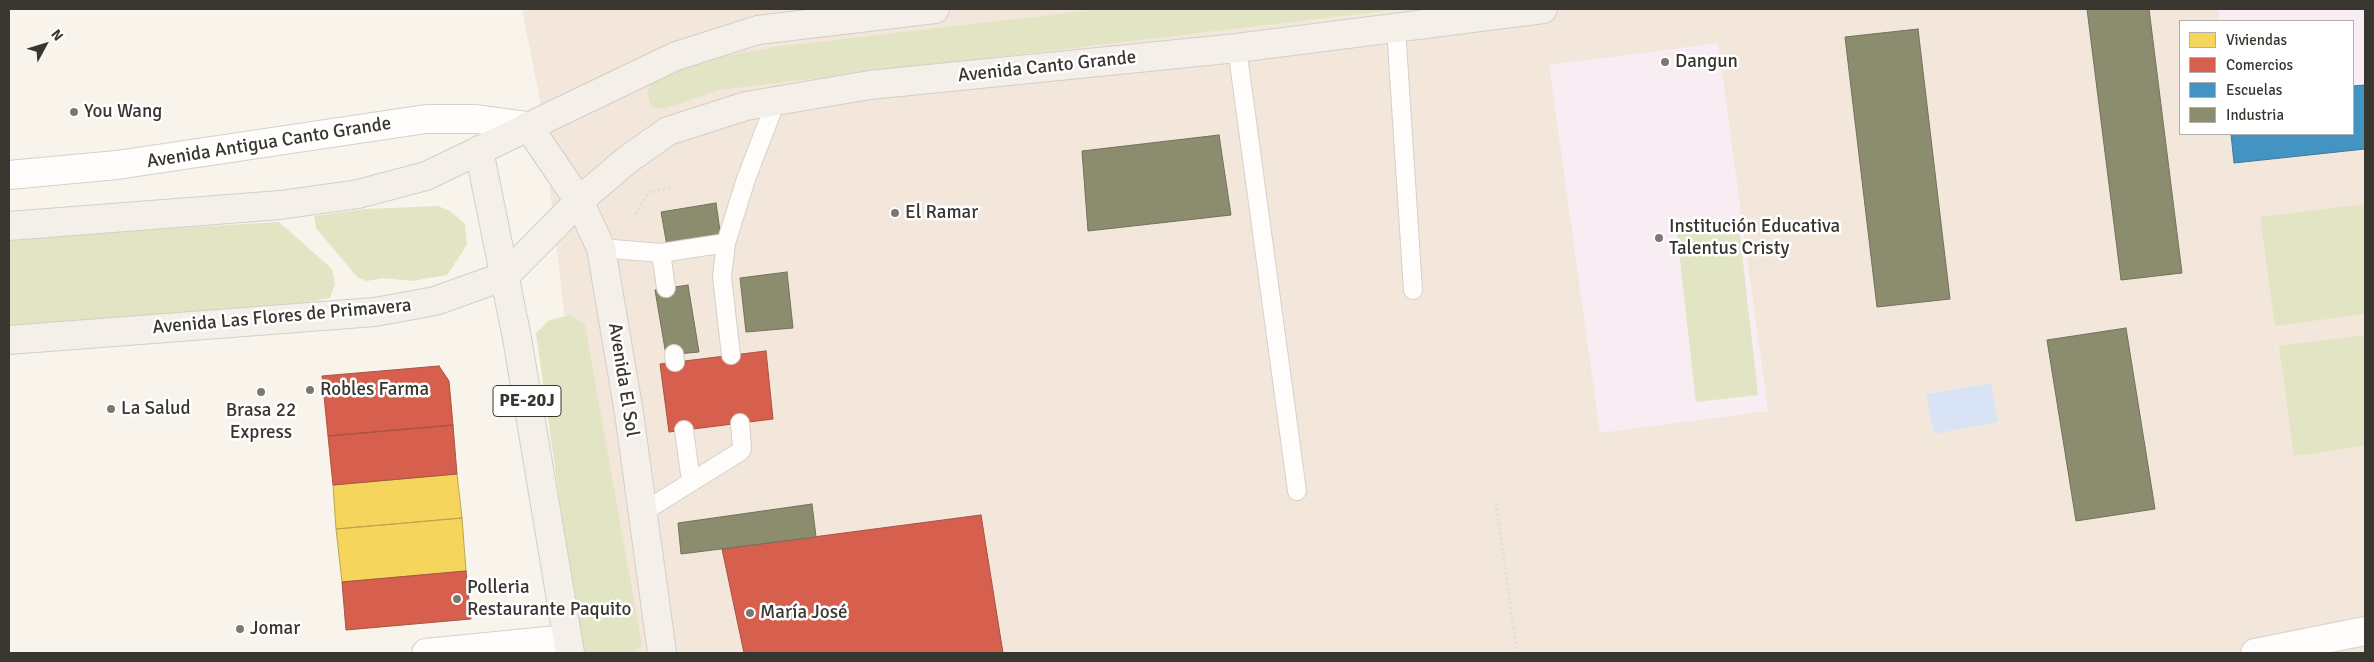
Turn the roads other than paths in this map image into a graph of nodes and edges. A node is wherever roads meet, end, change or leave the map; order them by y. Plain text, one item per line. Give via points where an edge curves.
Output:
1 (936, 9) edge
2 (1543, 9) edge
3 (844, 14) edge
4 (1396, 28) junction
5 (1237, 48) junction
6 (776, 101) junction
7 (528, 126) junction
8 (479, 150) junction
9 (9, 175) edge
10 (580, 201) junction
11 (9, 226) edge
12 (726, 243) junction
13 (602, 248) junction
14 (661, 254) junction
15 (505, 276) junction
16 (666, 288) dead end
17 (1413, 290) dead end
18 (9, 340) edge
19 (731, 355) dead end
20 (740, 423) dead end
21 (684, 430) dead end
22 (691, 481) junction
23 (1297, 491) dead end
24 (643, 512) junction
25 (2365, 631) edge
26 (568, 646) edge
27 (426, 653) edge
28 (662, 653) edge
29 (2255, 653) edge

1 - 3 main road
2 - 4 main road, Avenida Canto Grande
3 - 7 main road via 758,30 676,56
4 - 5 main road, Avenida Canto Grande
4 - 17 lane
5 - 6 main road, Avenida Canto Grande via 870,85
5 - 23 lane
6 - 10 main road, Avenida Canto Grande via 746,106 668,131 627,160
6 - 12 lane
7 - 8 main road
7 - 9 street, Avenida Antigua Canto Grande via 476,118 426,119 117,165
7 - 10 main road, Avenida El Sol
8 - 11 main road via 426,176 358,194 280,205
8 - 15 main road, PE-20J
10 - 13 main road, Avenida El Sol
10 - 15 main road, Avenida Las Flores de Primavera
12 - 14 lane
12 - 19 lane via 722,277
13 - 14 lane
13 - 24 main road, Avenida El Sol
14 - 16 lane
15 - 18 main road, Avenida Las Flores de Primavera via 435,301 375,312
15 - 26 main road, PE-20J
20 - 22 lane via 740,451
21 - 22 lane
22 - 24 lane
24 - 28 main road, Avenida El Sol
25 - 29 street
26 - 27 street

